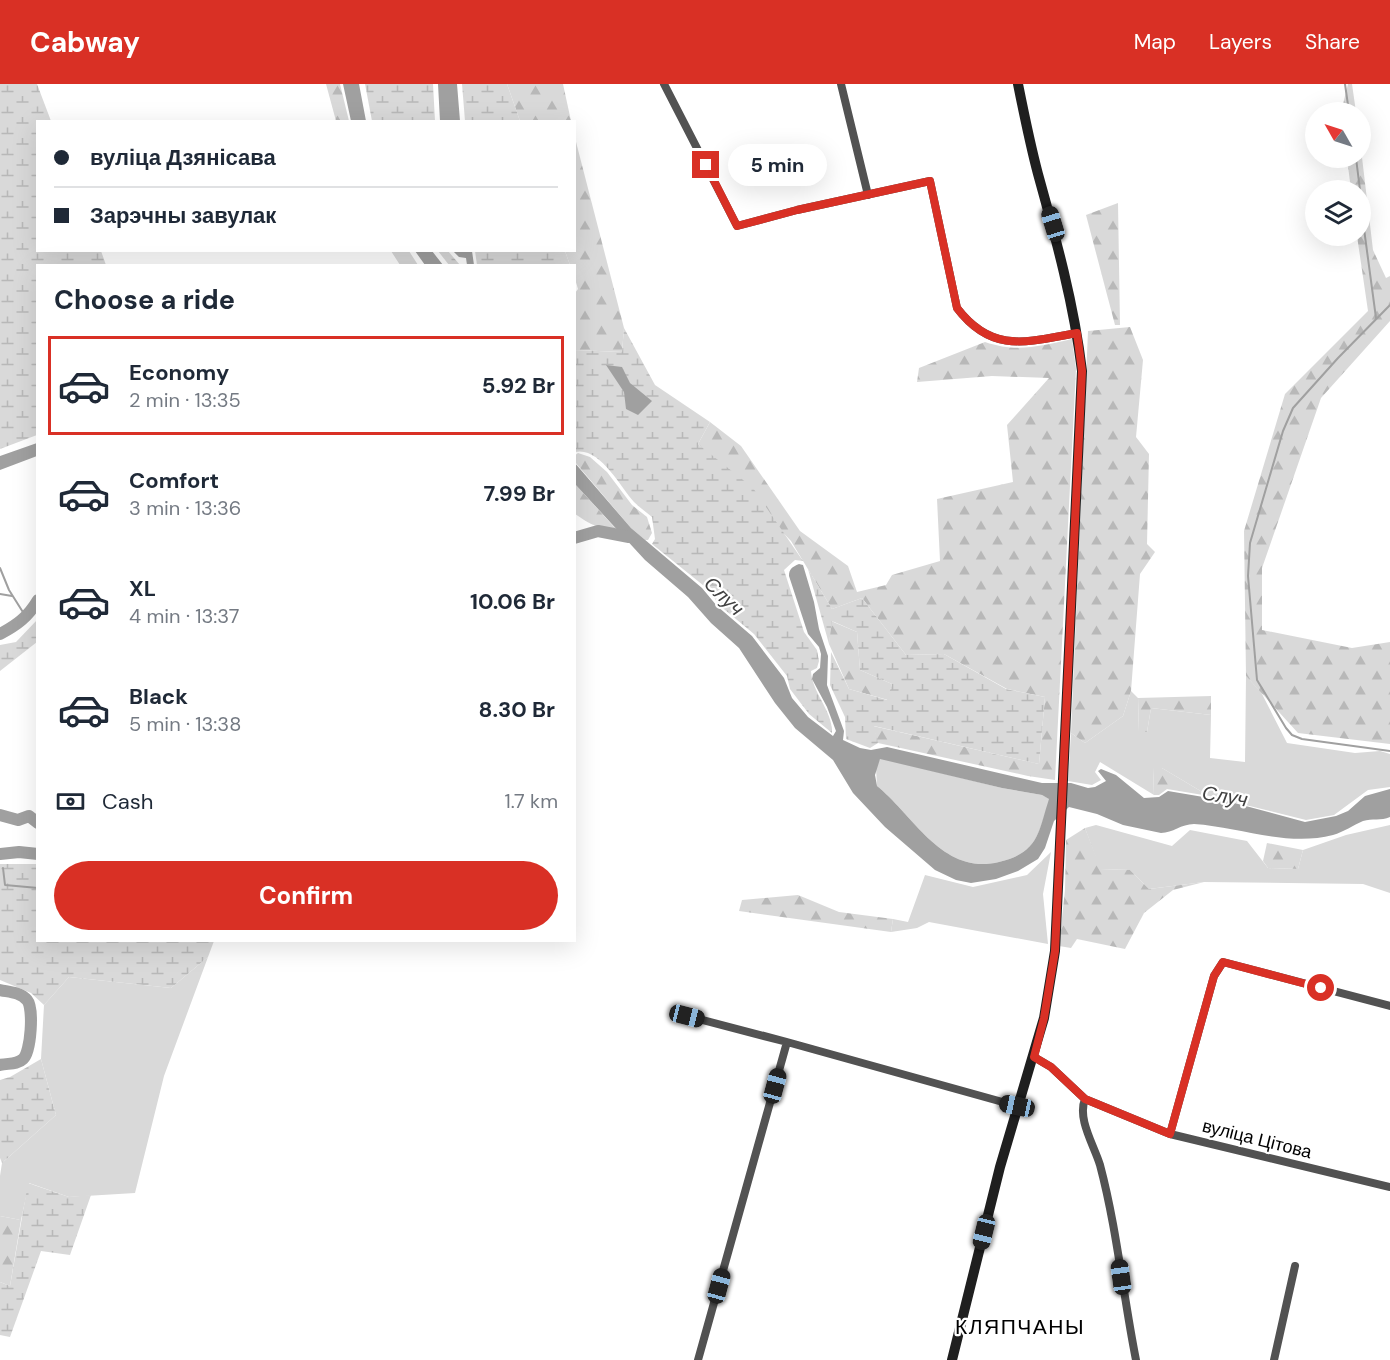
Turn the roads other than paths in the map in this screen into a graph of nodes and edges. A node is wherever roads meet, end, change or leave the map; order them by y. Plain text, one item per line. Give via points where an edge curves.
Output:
1 (663, 84) edge
2 (841, 84) edge
3 (1018, 84) edge
4 (868, 195) junction
5 (1077, 333) junction
6 (1390, 1006) edge
7 (687, 1016) dead end
8 (787, 1042) junction
9 (1034, 1057) junction
10 (1085, 1099) junction
11 (1017, 1106) junction
12 (1170, 1134) junction
13 (1390, 1187) edge
14 (1295, 1266) dead end
15 (698, 1360) edge
16 (952, 1360) edge
17 (1136, 1360) edge
18 (1274, 1360) edge

1 - 4 street via 737,226
2 - 4 street
3 - 5 main road
4 - 5 street via 930,181 957,308 983,333 998,340 1036,340
5 - 9 main road via 1082,371 1055,951
6 - 12 street via 1223,962 1214,976
7 - 8 street
8 - 11 street
8 - 15 street
9 - 10 street, вуліца Цітова via 1051,1067
9 - 11 main road
10 - 12 street, вуліца Цітова
10 - 17 street via 1083,1117 1110,1204
11 - 16 main road
12 - 13 street, вуліца Цітова
14 - 18 street

